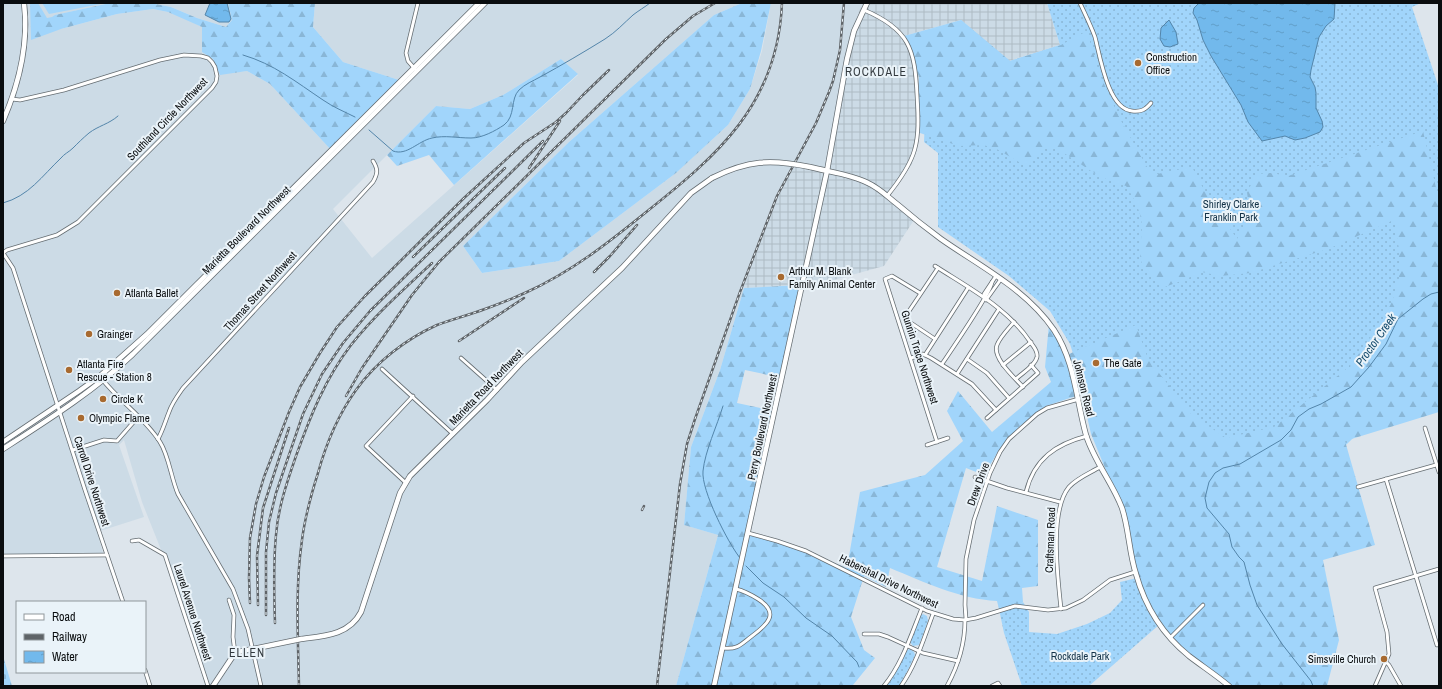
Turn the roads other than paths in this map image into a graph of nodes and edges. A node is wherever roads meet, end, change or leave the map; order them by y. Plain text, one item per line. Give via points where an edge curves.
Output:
1 (24, 3) edge
2 (418, 3) edge
3 (479, 3) edge
4 (485, 3) edge
5 (867, 3) edge
6 (1080, 3) edge
7 (864, 10) junction
8 (416, 69) junction
9 (12, 99) junction
10 (1151, 103) dead end
11 (3, 121) edge
12 (373, 161) dead end
13 (828, 171) junction
14 (887, 196) junction
15 (3, 253) edge
16 (998, 277) junction
17 (968, 288) junction
18 (920, 293) junction
19 (985, 299) junction
20 (1000, 309) junction
21 (906, 318) junction
22 (899, 320) junction
23 (1014, 322) junction
24 (935, 338) junction
25 (1031, 342) junction
26 (925, 355) junction
27 (461, 358) dead end
28 (911, 358) junction
29 (967, 359) junction
30 (942, 364) junction
31 (1004, 364) junction
32 (1031, 365) junction
33 (382, 369) dead end
34 (957, 374) junction
35 (100, 376) junction
36 (1016, 379) junction
37 (103, 380) junction
38 (1023, 386) junction
39 (497, 390) junction
40 (413, 396) junction
41 (1009, 398) junction
42 (1079, 399) junction
43 (58, 405) junction
44 (996, 410) junction
45 (60, 411) junction
46 (138, 417) junction
47 (987, 418) dead end
48 (1424, 428) dead end
49 (453, 434) junction
50 (1087, 436) junction
51 (948, 438) dead end
52 (158, 439) junction
53 (3, 442) edge
54 (938, 442) junction
55 (927, 445) dead end
56 (3, 449) edge
57 (73, 450) junction
58 (1436, 465) junction
59 (1100, 467) junction
60 (1439, 470) edge
61 (975, 477) dead end
62 (1386, 479) junction
63 (988, 482) junction
64 (406, 483) junction
65 (1358, 488) dead end
66 (1026, 492) junction
67 (1060, 502) junction
68 (748, 533) junction
69 (132, 541) dead end
70 (107, 555) junction
71 (3, 556) edge
72 (1439, 569) edge
73 (1135, 572) junction
74 (1416, 576) junction
75 (736, 589) junction
76 (229, 600) dead end
77 (123, 601) edge
78 (1203, 605) dead end
79 (922, 608) junction
80 (1061, 609) junction
81 (933, 614) junction
82 (965, 620) junction
83 (864, 634) dead end
84 (1170, 638) junction
85 (1437, 645) dead end
86 (906, 646) junction
87 (723, 648) junction
88 (919, 651) junction
89 (237, 653) junction
90 (958, 661) junction
91 (1385, 661) junction
92 (146, 673) edge
93 (219, 677) junction
94 (150, 686) edge
95 (208, 686) edge
96 (213, 686) edge
97 (217, 686) edge
98 (261, 686) edge
99 (714, 686) edge
100 (884, 686) edge
101 (901, 686) edge
102 (947, 686) edge
103 (992, 686) edge
104 (1000, 686) edge
105 (1229, 686) edge
106 (1375, 686) edge
107 (1401, 686) edge

1 - 9 street via 22,63
2 - 8 street via 406,53 408,61
3 - 8 street
4 - 8 street, Marietta Boulevard Northwest
5 - 7 street, Perry Boulevard Northwest
6 - 10 street via 1094,36 1104,76 1120,105 1128,111 1140,112
7 - 13 street, Perry Boulevard Northwest via 854,32 847,59
7 - 14 street via 884,20 900,33 911,50 916,70 919,124 917,145 907,170
8 - 35 street via 147,334
8 - 37 street, Marietta Boulevard Northwest via 165,323
9 - 11 street
9 - 15 street, Southland Circle Northwest via 20,100 64,90 184,55 208,58 217,71 212,88 78,222 57,235
12 - 52 street, Thomas Street Northwest via 378,170 374,182 183,388 168,413 164,430
13 - 14 street, Johnson Road via 868,183
13 - 39 street, Marietta Road Northwest, bridge via 786,162 770,162 735,168 712,178 691,193 622,268 538,346
13 - 68 street, Perry Boulevard Northwest
14 - 16 street, Johnson Road via 936,235
15 - 43 street, Carroll Drive Northwest via 13,268
16 - 19 street
16 - 19 street via 992,282
16 - 42 street, Johnson Road via 1028,299 1055,332 1072,370
17 - 18 street via 936,267
17 - 19 street
17 - 24 street
18 - 21 street
18 - 22 street, Gunnin Trace Northwest via 892,276 885,279
19 - 20 street
19 - 30 street
20 - 23 street
20 - 29 street
21 - 22 street
21 - 24 street
22 - 28 street, Gunnin Trace Northwest
23 - 25 street
23 - 31 street via 997,344 999,360
24 - 26 street
25 - 31 street
25 - 32 street via 1037,353
26 - 28 street
26 - 30 street
27 - 39 street
28 - 54 street, Gunnin Trace Northwest
29 - 34 street
29 - 41 street via 987,373
30 - 34 street
31 - 36 street
32 - 36 street
32 - 38 street via 1038,373
33 - 40 street
34 - 44 street via 972,384
35 - 37 street
35 - 43 street
36 - 38 street
37 - 45 street, Marietta Boulevard Northwest
37 - 46 street
38 - 41 street
39 - 49 street, Marietta Road Northwest
40 - 49 street
40 - 64 street via 366,446
41 - 44 street
42 - 50 street, Johnson Road
42 - 63 street, Drew Drive via 1047,408 1009,439 1000,452
43 - 45 street, Carroll Drive Northwest
43 - 53 street
44 - 47 street
45 - 56 street, Marietta Boulevard Northwest
45 - 57 street, Carroll Drive Northwest
46 - 52 street
46 - 57 street via 117,441 104,440
48 - 58 street
49 - 64 street, Marietta Road Northwest
50 - 59 street, Johnson Road
50 - 66 street via 1064,443 1045,457 1032,475
51 - 54 street
52 - 98 street via 178,494 233,589 248,629
54 - 55 street
57 - 70 street, Carroll Drive Northwest
58 - 60 street
58 - 62 street
59 - 67 street, Craftsman Road via 1073,483
59 - 73 street, Johnson Road via 1122,510
61 - 63 street
62 - 65 street
62 - 74 street
63 - 66 street
63 - 82 street, Drew Drive via 974,520 966,559
64 - 89 street, Marietta Road Northwest, bridge via 400,493 359,616 352,624 341,632
66 - 67 street
67 - 80 street, Craftsman Road via 1056,566
68 - 75 street, Perry Boulevard Northwest
68 - 79 street, Habershal Drive Northwest via 806,551
69 - 95 street, Laurel Avenue Northwest via 139,540 165,555
70 - 71 street
70 - 77 street, Carroll Drive Northwest
72 - 74 street
73 - 80 street, Habershal Drive Northwest via 1110,580 1075,605
73 - 84 street, Johnson Road via 1148,606
74 - 85 street
74 - 91 street via 1375,588 1388,642
75 - 87 street, Perry Boulevard Northwest
75 - 87 street via 745,591 767,605 770,617 763,628 738,647
76 - 89 street via 234,615 233,637
78 - 84 street
79 - 81 street, Habershal Drive Northwest
79 - 86 street
80 - 82 street, Habershal Drive Northwest via 1015,606
81 - 82 street, Habershal Drive Northwest
81 - 88 street
82 - 90 street, Drew Drive via 965,634
83 - 86 street via 879,634
84 - 105 street, Johnson Road via 1188,656
86 - 88 street
86 - 100 street via 893,675
87 - 99 street, Perry Boulevard Northwest
88 - 90 street
88 - 101 street
89 - 93 street
90 - 102 street, Drew Drive
91 - 106 street
91 - 107 street
92 - 94 street
93 - 96 street
93 - 97 street
103 - 104 street via 998,683

